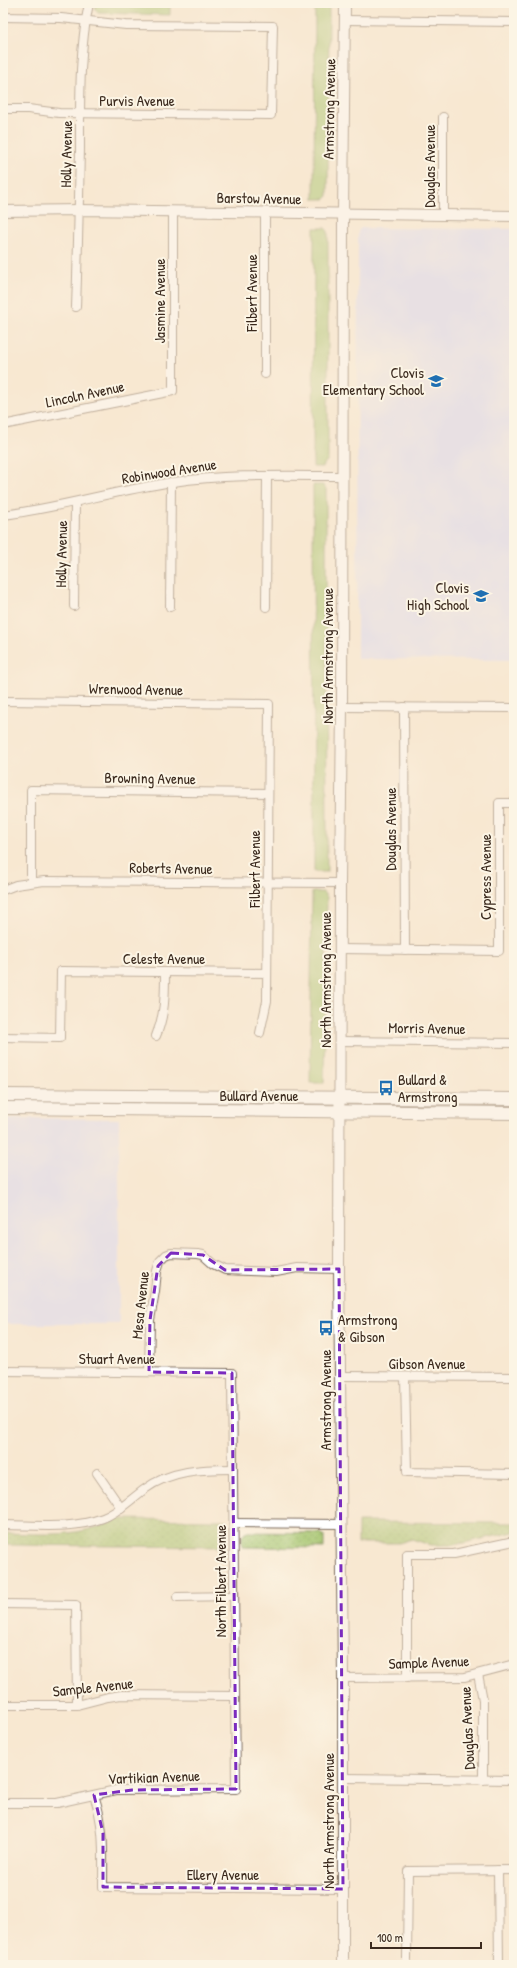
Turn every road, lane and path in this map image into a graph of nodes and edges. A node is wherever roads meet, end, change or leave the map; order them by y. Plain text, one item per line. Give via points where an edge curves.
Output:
1 (89, 3) edge
2 (345, 3) edge
3 (3, 17) edge
4 (346, 20) junction
5 (85, 21) junction
6 (514, 22) edge
7 (3, 109) edge
8 (80, 114) junction
9 (443, 117) dead end
10 (79, 210) junction
11 (3, 211) edge
12 (173, 211) junction
13 (265, 213) junction
14 (343, 215) junction
15 (443, 216) junction
16 (514, 216) edge
17 (76, 307) dead end
18 (265, 374) dead end
19 (173, 391) joint
20 (3, 425) edge
21 (267, 476) junction
22 (342, 476) junction
23 (171, 482) junction
24 (76, 502) junction
25 (3, 515) edge
26 (74, 606) dead end
27 (170, 607) dead end
28 (266, 607) dead end
29 (3, 701) edge
30 (269, 704) joint
31 (342, 707) junction
32 (404, 707) junction
33 (514, 708) edge
34 (268, 793) junction
35 (514, 803) edge
36 (31, 881) junction
37 (267, 883) junction
38 (340, 883) junction
39 (3, 890) edge
40 (340, 949) junction
41 (405, 950) junction
42 (165, 972) junction
43 (267, 973) junction
44 (260, 1033) dead end
45 (156, 1036) dead end
46 (3, 1037) edge
47 (340, 1041) junction
48 (514, 1043) edge
49 (3, 1095) edge
50 (340, 1098) junction
51 (514, 1099) edge
52 (3, 1108) edge
53 (340, 1111) junction
54 (514, 1113) edge
55 (339, 1269) junction
56 (3, 1371) edge
57 (149, 1372) junction
58 (232, 1373) joint
59 (340, 1376) junction
60 (405, 1377) junction
61 (514, 1377) edge
62 (233, 1469) junction
63 (97, 1473) dead end
64 (514, 1474) edge
65 (121, 1508) junction
66 (234, 1523) junction
67 (341, 1524) junction
68 (3, 1525) edge
69 (514, 1541) edge
70 (233, 1596) junction
71 (177, 1597) dead end
72 (3, 1604) edge
73 (514, 1664) edge
74 (478, 1674) junction
75 (343, 1678) junction
76 (407, 1678) junction
77 (234, 1696) junction
78 (3, 1705) edge
79 (77, 1705) junction
80 (343, 1778) junction
81 (483, 1780) junction
82 (514, 1780) edge
83 (236, 1789) joint
84 (94, 1795) junction
85 (3, 1803) edge
86 (498, 1870) junction
87 (514, 1870) edge
88 (343, 1889) junction
89 (407, 1960) dead end
90 (343, 1965) edge
91 (499, 1965) edge

1 - 5 street, Holly Avenue
2 - 4 street, Armstrong Avenue
3 - 5 street
4 - 6 street
4 - 14 street, Armstrong Avenue
5 - 8 street, Holly Avenue
5 - 8 street, Purvis Avenue via 126,25 273,26 271,115
7 - 8 street, Purvis Avenue
8 - 10 street, Holly Avenue
9 - 15 street, Douglas Avenue
10 - 11 street, Barstow Avenue
10 - 12 street, Barstow Avenue
10 - 17 street, Holly Avenue
12 - 13 street, Barstow Avenue
12 - 19 street, Jasmine Avenue
13 - 14 street, Barstow Avenue
13 - 18 street, Filbert Avenue
14 - 15 street, Barstow Avenue
14 - 22 street, North Armstrong Avenue
15 - 16 street, Barstow Avenue
19 - 20 street, Lincoln Avenue
21 - 22 street, Robinwood Avenue
21 - 23 street, Robinwood Avenue
21 - 28 street
22 - 31 street, North Armstrong Avenue
23 - 24 street, Robinwood Avenue
23 - 27 street
24 - 25 street, Robinwood Avenue
24 - 26 street, Holly Avenue
29 - 30 street, Wrenwood Avenue
30 - 34 street, Filbert Avenue
31 - 32 street
31 - 38 street, North Armstrong Avenue
32 - 33 street
32 - 41 street, Douglas Avenue
34 - 36 street, Browning Avenue via 31,790
34 - 37 street, Filbert Avenue
35 - 41 street, Cypress Avenue via 499,803 499,951
36 - 37 street, Roberts Avenue
36 - 39 street, Roberts Avenue
37 - 38 street, Roberts Avenue
37 - 43 street, Filbert Avenue
38 - 40 street, North Armstrong Avenue
40 - 41 street
40 - 47 street, North Armstrong Avenue
42 - 43 street, Celeste Avenue
42 - 45 street via 162,1022
42 - 46 street, Celeste Avenue via 61,971 60,1038
43 - 44 street, Filbert Avenue via 267,1001
47 - 48 street, Morris Avenue
47 - 50 street, North Armstrong Avenue
49 - 50 main road, Bullard Avenue
50 - 51 main road, Bullard Avenue
50 - 53 street, Armstrong Avenue
52 - 53 main road, Bullard Avenue
53 - 54 main road, Bullard Avenue
53 - 55 street, Armstrong Avenue
55 - 57 street, Mesa Avenue via 297,1268 276,1272 225,1270 198,1254 166,1255 160,1261 157,1271 150,1320
55 - 59 street, Armstrong Avenue
56 - 57 street, Stuart Avenue
57 - 58 street, Stuart Avenue
58 - 62 street, North Filbert Avenue
59 - 60 street, Gibson Avenue
59 - 67 street, Armstrong Avenue
60 - 61 street, Gibson Avenue
60 - 64 street via 407,1472
62 - 65 street via 203,1469 171,1475 155,1482
62 - 66 street, North Filbert Avenue
63 - 65 street
65 - 68 street via 104,1518 70,1526
66 - 67 street
66 - 70 street, North Filbert Avenue
67 - 75 street, Armstrong Avenue
69 - 76 street via 454,1554 407,1554
70 - 71 street
70 - 77 street, North Filbert Avenue
72 - 79 street via 76,1605
73 - 74 street, Sample Avenue
74 - 76 street, Sample Avenue via 450,1678
74 - 81 street, Douglas Avenue via 483,1700
75 - 76 street, Sample Avenue
75 - 80 street, North Armstrong Avenue
77 - 79 street, Sample Avenue via 121,1695
77 - 83 street, North Filbert Avenue
78 - 79 street, Sample Avenue
80 - 81 street
80 - 88 street, North Armstrong Avenue
81 - 82 street
83 - 84 street, Vartikian Avenue via 127,1790
84 - 85 street, Vartikian Avenue via 57,1803
84 - 88 street, Ellery Avenue via 102,1821 103,1887
86 - 87 street
86 - 89 street via 408,1871
86 - 91 street
88 - 90 street, North Armstrong Avenue

